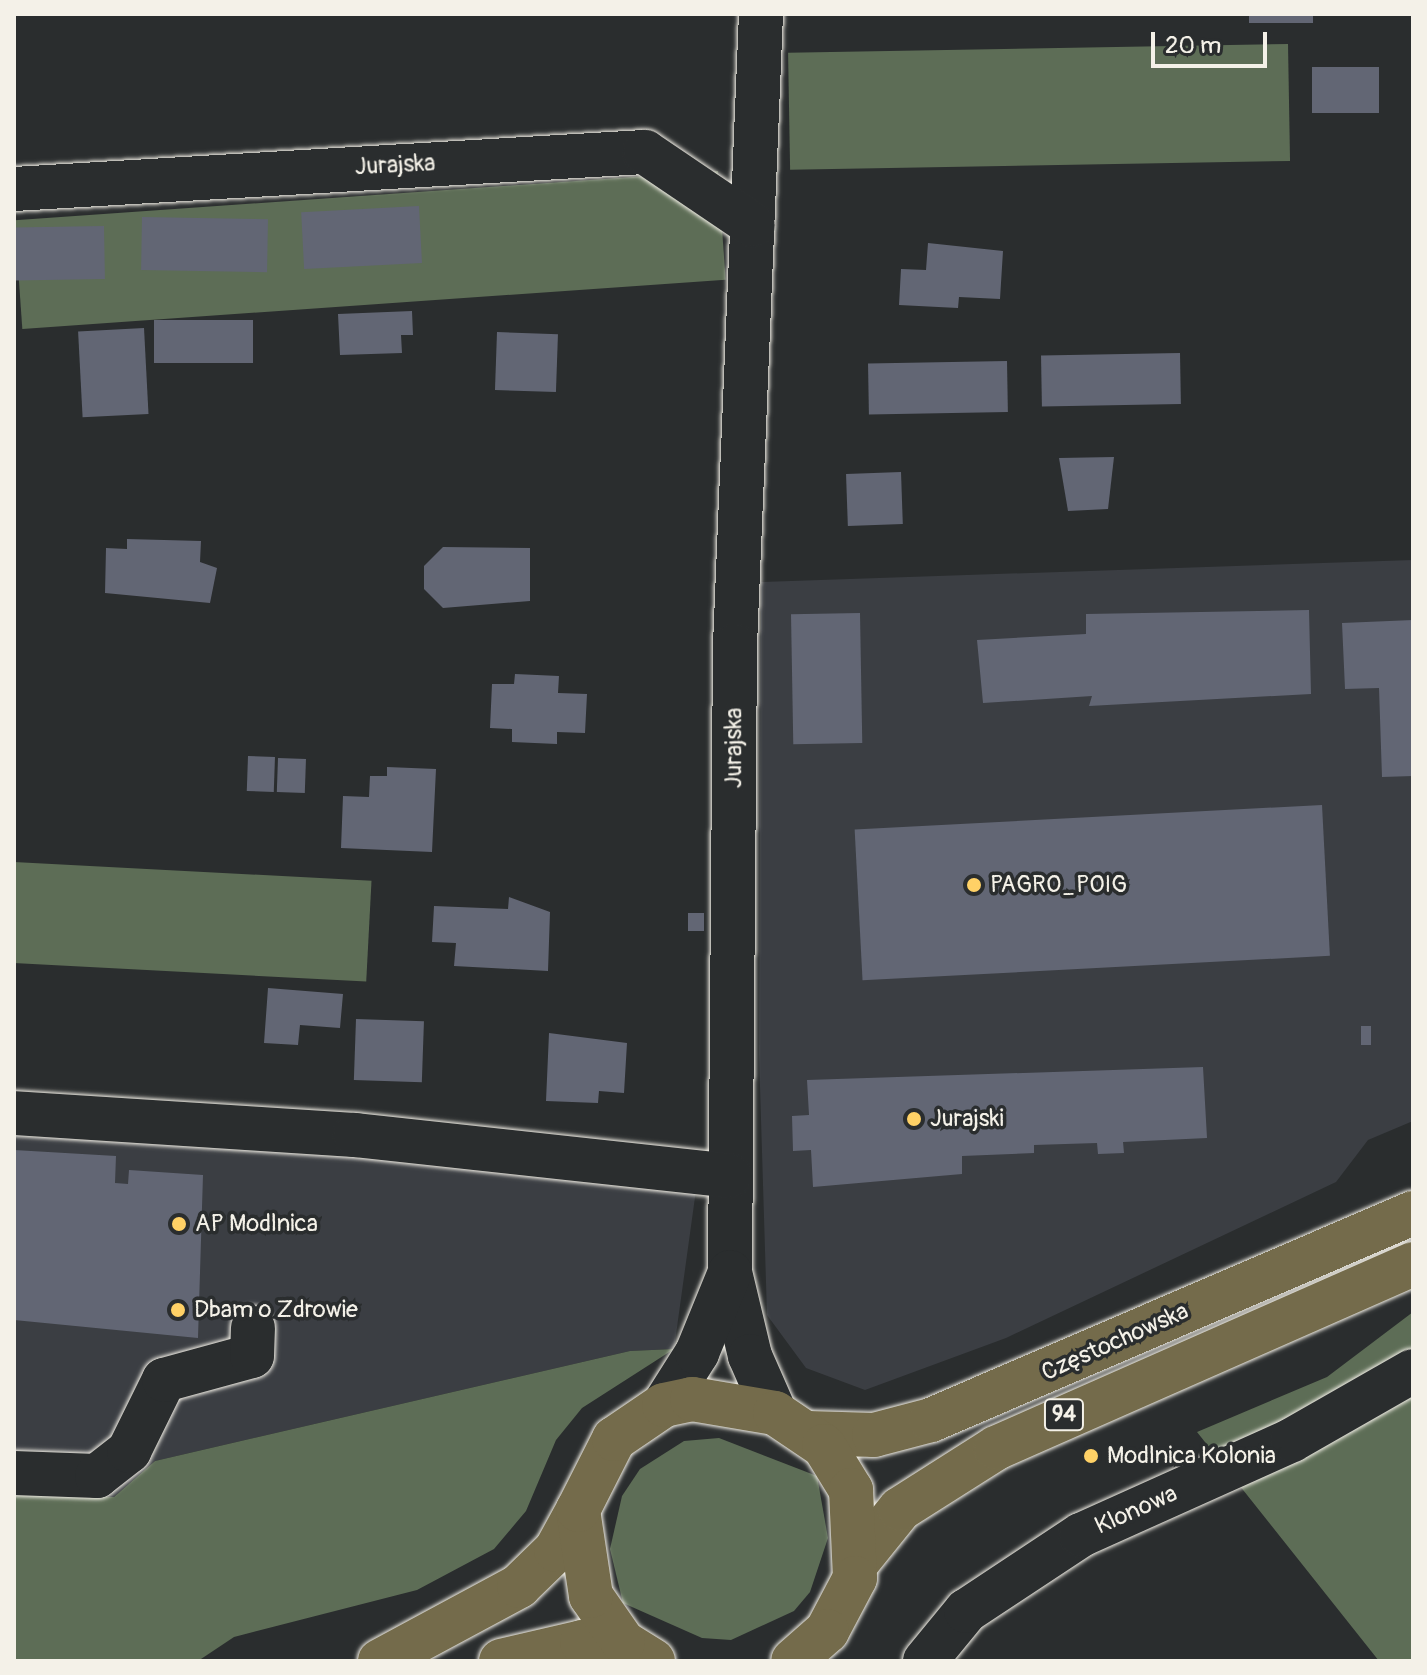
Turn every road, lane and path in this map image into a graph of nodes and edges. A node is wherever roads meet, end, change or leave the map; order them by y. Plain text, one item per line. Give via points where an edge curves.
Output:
1 (761, 14) edge
2 (14, 189) edge
3 (753, 225) junction
4 (14, 1113) edge
5 (730, 1176) junction
6 (1413, 1213) edge
7 (1413, 1264) edge
8 (730, 1272) junction
9 (253, 1328) dead end
10 (1413, 1371) edge
11 (664, 1405) junction
12 (791, 1423) junction
13 (14, 1473) edge
14 (578, 1510) junction
15 (859, 1560) junction
16 (638, 1652) edge
17 (380, 1661) edge
18 (501, 1661) edge
19 (793, 1661) edge
20 (925, 1661) edge

1 - 3 street, Jurajska
2 - 3 street, Jurajska via 645,152
3 - 5 street, Jurajska via 735,646
4 - 5 street via 355,1135
5 - 8 street, Jurajska
6 - 12 main road, Częstochowska / 94 via 931,1420 874,1435
7 - 15 main road, Częstochowska / 94 via 996,1448 900,1509
8 - 11 street, Jurajska via 697,1353
8 - 12 street, Jurajska via 750,1356
9 - 13 street via 252,1356 164,1380 129,1451 97,1476
10 - 20 street, Klonowa via 1292,1440 1081,1535 966,1611
11 - 12 main road, 94 via 719,1399
11 - 14 main road, 94 via 614,1439
12 - 15 main road, 94 via 840,1464 851,1490
14 - 16 main road via 582,1569
14 - 17 main road, 94 via 556,1550 519,1586
15 - 19 main road, 94 via 846,1604
16 - 18 main road via 582,1642

